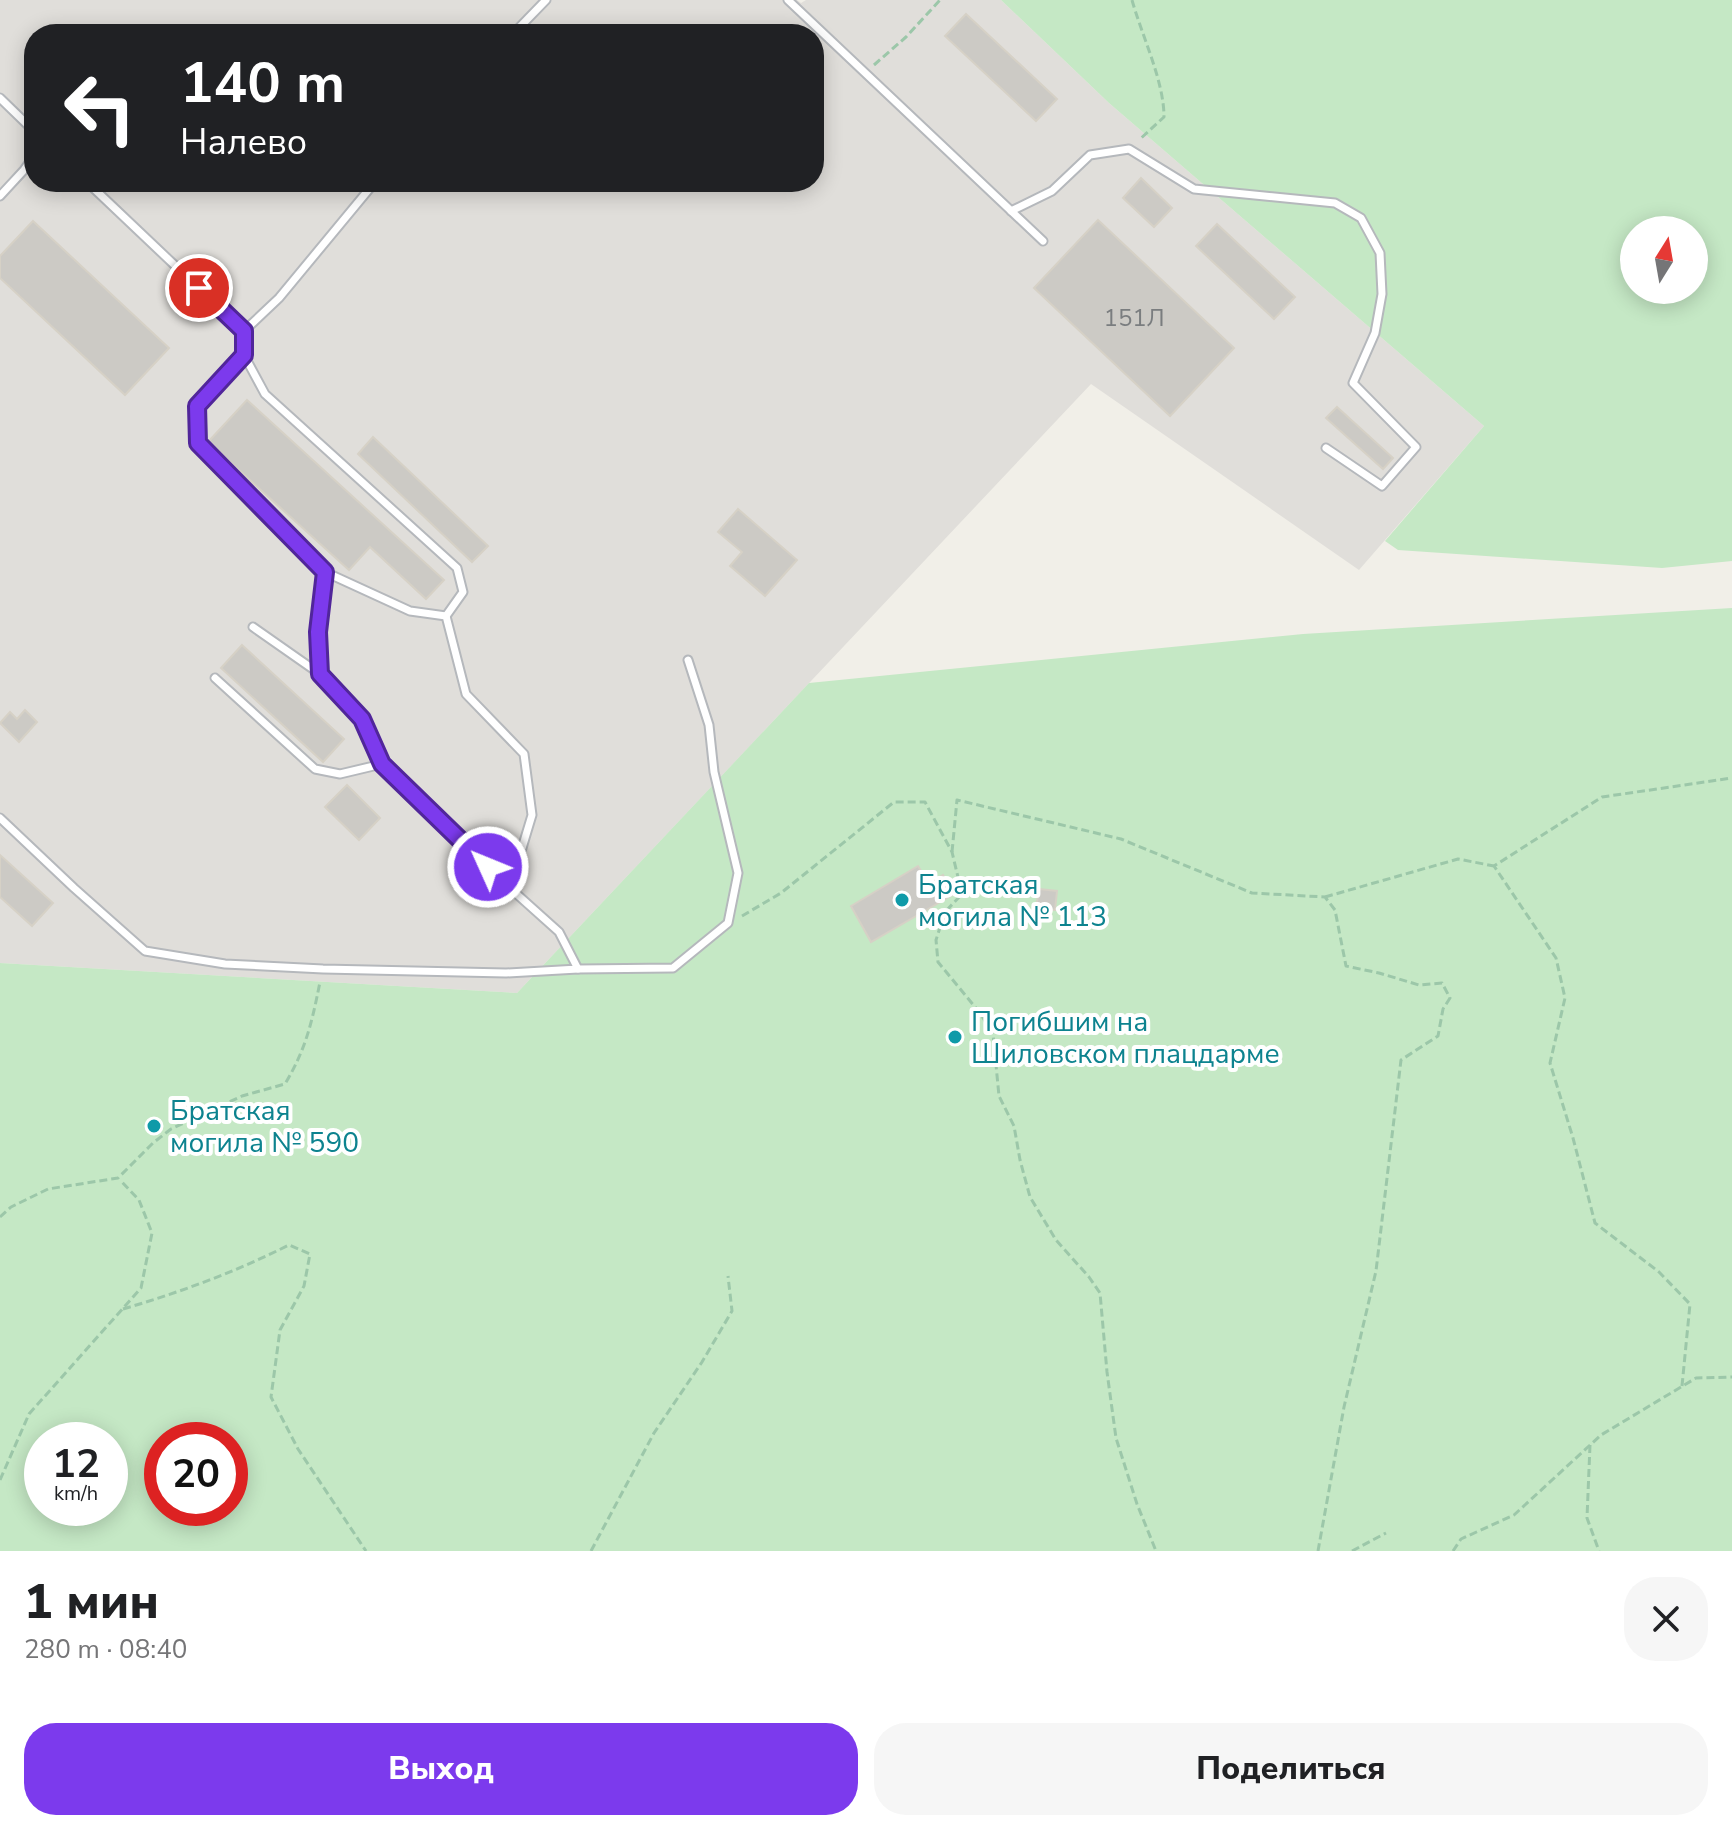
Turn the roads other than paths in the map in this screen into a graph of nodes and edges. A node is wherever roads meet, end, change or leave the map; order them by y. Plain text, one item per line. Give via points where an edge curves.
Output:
1 (546, 0) edge
2 (788, 0) edge
3 (523, 24) edge
4 (813, 24) edge
5 (824, 34) edge
6 (0, 98) edge
7 (24, 121) edge
8 (24, 170) edge
9 (98, 192) edge
10 (367, 192) edge
11 (0, 196) edge
12 (1011, 211) junction
13 (1043, 241) dead end
14 (244, 331) junction
15 (244, 355) junction
16 (1326, 448) dead end
17 (325, 572) junction
18 (446, 616) junction
19 (253, 627) dead end
20 (688, 660) dead end
21 (320, 674) junction
22 (215, 678) dead end
23 (382, 764) junction
24 (0, 818) edge
25 (510, 888) junction
26 (578, 969) junction

1 - 3 lane
2 - 4 lane
5 - 12 lane
6 - 7 lane
8 - 11 lane
9 - 14 lane
10 - 14 lane via 279,298
12 - 13 lane
12 - 16 lane via 1052,191 1090,155 1129,149 1194,189 1335,203 1361,218 1380,253 1382,294 1375,333 1353,383 1416,447 1382,486
14 - 15 lane
15 - 17 lane via 197,406 198,443
15 - 18 lane via 265,394 457,568 463,592
17 - 18 lane via 410,611
17 - 21 lane via 318,632
18 - 25 lane via 466,694 524,754 532,815
19 - 21 lane
20 - 26 lane via 709,725 714,772 738,873 728,923 673,968
21 - 23 lane via 362,719
22 - 23 lane via 315,769 340,774
23 - 25 lane
24 - 26 lane via 145,951 225,964 323,969
25 - 26 lane via 559,932

